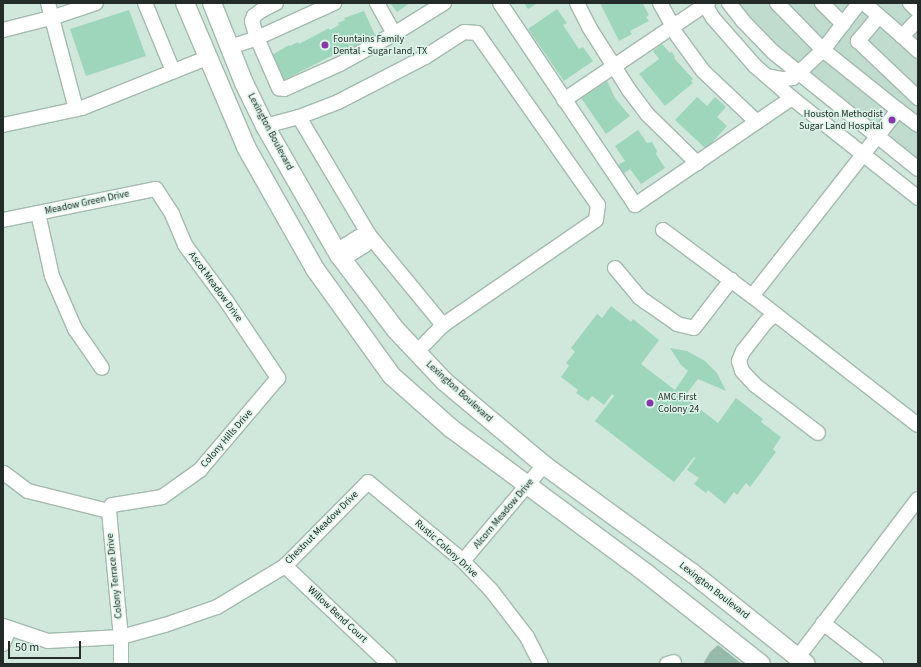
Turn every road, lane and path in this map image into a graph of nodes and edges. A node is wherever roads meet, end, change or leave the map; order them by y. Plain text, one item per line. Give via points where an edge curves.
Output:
1 (48, 3) edge
2 (96, 3) edge
3 (145, 3) edge
4 (185, 3) edge
5 (212, 3) edge
6 (276, 3) edge
7 (334, 3) edge
8 (377, 3) edge
9 (444, 3) edge
10 (500, 3) edge
11 (577, 3) edge
12 (660, 3) edge
13 (729, 3) edge
14 (777, 3) edge
15 (822, 3) edge
16 (859, 3) edge
17 (864, 3) edge
18 (910, 3) edge
19 (706, 4) edge
20 (260, 6) edge
21 (918, 11) edge
22 (879, 16) junction
23 (52, 18) junction
24 (918, 20) edge
25 (843, 24) junction
26 (672, 27) junction
27 (3, 30) edge
28 (394, 34) junction
29 (902, 36) junction
30 (257, 38) junction
31 (230, 47) junction
32 (823, 50) junction
33 (918, 51) edge
34 (207, 58) junction
35 (612, 67) junction
36 (173, 71) junction
37 (799, 72) junction
38 (766, 76) junction
39 (792, 98) junction
40 (918, 98) edge
41 (564, 100) junction
42 (76, 109) junction
43 (898, 110) junction
44 (300, 117) junction
45 (757, 122) junction
46 (3, 125) edge
47 (918, 125) edge
48 (265, 126) junction
49 (877, 138) junction
50 (862, 154) junction
51 (697, 163) junction
52 (918, 169) edge
53 (918, 198) edge
54 (164, 202) joint
55 (38, 213) junction
56 (3, 220) edge
57 (663, 230) dead end
58 (368, 236) junction
59 (342, 253) junction
60 (615, 268) dead end
61 (315, 269) junction
62 (731, 280) junction
63 (752, 296) junction
64 (775, 314) junction
65 (443, 325) junction
66 (417, 352) junction
67 (102, 368) dead end
68 (271, 369) joint
69 (918, 425) edge
70 (818, 433) dead end
71 (544, 465) junction
72 (4, 473) dead end
73 (368, 482) joint
74 (528, 486) junction
75 (918, 499) edge
76 (108, 511) junction
77 (463, 561) junction
78 (285, 566) junction
79 (823, 623) junction
80 (6, 627) edge
81 (121, 637) junction
82 (3, 644) edge
83 (798, 662) edge
84 (121, 664) edge
85 (389, 664) edge
86 (541, 664) edge
87 (761, 664) edge
88 (876, 664) edge

1 - 23 street
2 - 23 street
3 - 36 street
4 - 34 main road
5 - 31 main road, Lexington Boulevard
6 - 20 street
7 - 30 street
8 - 28 street
9 - 28 street
10 - 41 street
11 - 35 street
12 - 26 street
13 - 37 street via 773,52
14 - 32 street
15 - 25 street
16 - 25 street
17 - 22 street
18 - 21 street
19 - 26 street
19 - 38 street via 713,18 730,39
20 - 30 street via 252,21
22 - 29 street
22 - 40 street via 858,41
23 - 27 street
23 - 42 street
24 - 29 street
25 - 32 street
26 - 35 street
26 - 45 street via 703,71
28 - 30 street via 340,64 284,89 279,88
29 - 33 street
30 - 31 street
31 - 34 main road
31 - 48 main road, Lexington Boulevard
32 - 37 street
32 - 43 street
34 - 36 street
34 - 61 main road via 246,147
35 - 41 street
35 - 51 street via 648,115
36 - 42 street
37 - 38 street via 793,78
37 - 49 street
38 - 39 street
39 - 45 street
39 - 50 street
41 - 51 street via 635,205
42 - 46 street
43 - 47 street
43 - 49 street
44 - 48 street
44 - 58 street
44 - 65 street via 338,102 425,57 464,32 477,33 594,199 598,205 596,220
45 - 51 street
48 - 59 main road, Lexington Boulevard
49 - 50 street
49 - 52 street
50 - 53 street
50 - 63 street
54 - 55 street, Meadow Green Drive via 156,189
54 - 68 street, Ascot Meadow Drive via 185,245 227,302
55 - 56 street, Meadow Green Drive
55 - 67 street via 52,276 75,329
57 - 62 street
58 - 59 street via 365,245 352,253
58 - 65 street
59 - 61 main road
59 - 66 main road, Lexington Boulevard via 396,330
60 - 62 street via 639,297 677,324 694,328
61 - 74 main road via 392,376 452,429
62 - 63 street
63 - 64 street
64 - 69 street
64 - 70 street via 743,351 740,366 755,385
65 - 66 street
66 - 71 main road, Lexington Boulevard via 445,382
68 - 76 street, Colony Hills Drive via 278,378 200,470 162,497 112,505
71 - 74 street, Alcorn Meadow Drive
71 - 83 main road, Lexington Boulevard via 692,572
72 - 76 street via 28,491
73 - 77 street, Rustic Colony Drive
73 - 78 street, Chestnut Meadow Drive
74 - 77 street, Alcorn Meadow Drive
74 - 87 main road via 647,574
75 - 79 street
76 - 81 street, Colony Terrace Drive
77 - 86 street, Rustic Colony Drive via 491,590 527,637
78 - 81 street, Chestnut Meadow Drive via 217,608
78 - 85 street, Willow Bend Court
79 - 83 street
79 - 88 street
80 - 81 street, Chestnut Meadow Drive via 48,641
80 - 82 street
81 - 84 street, Colony Terrace Drive

